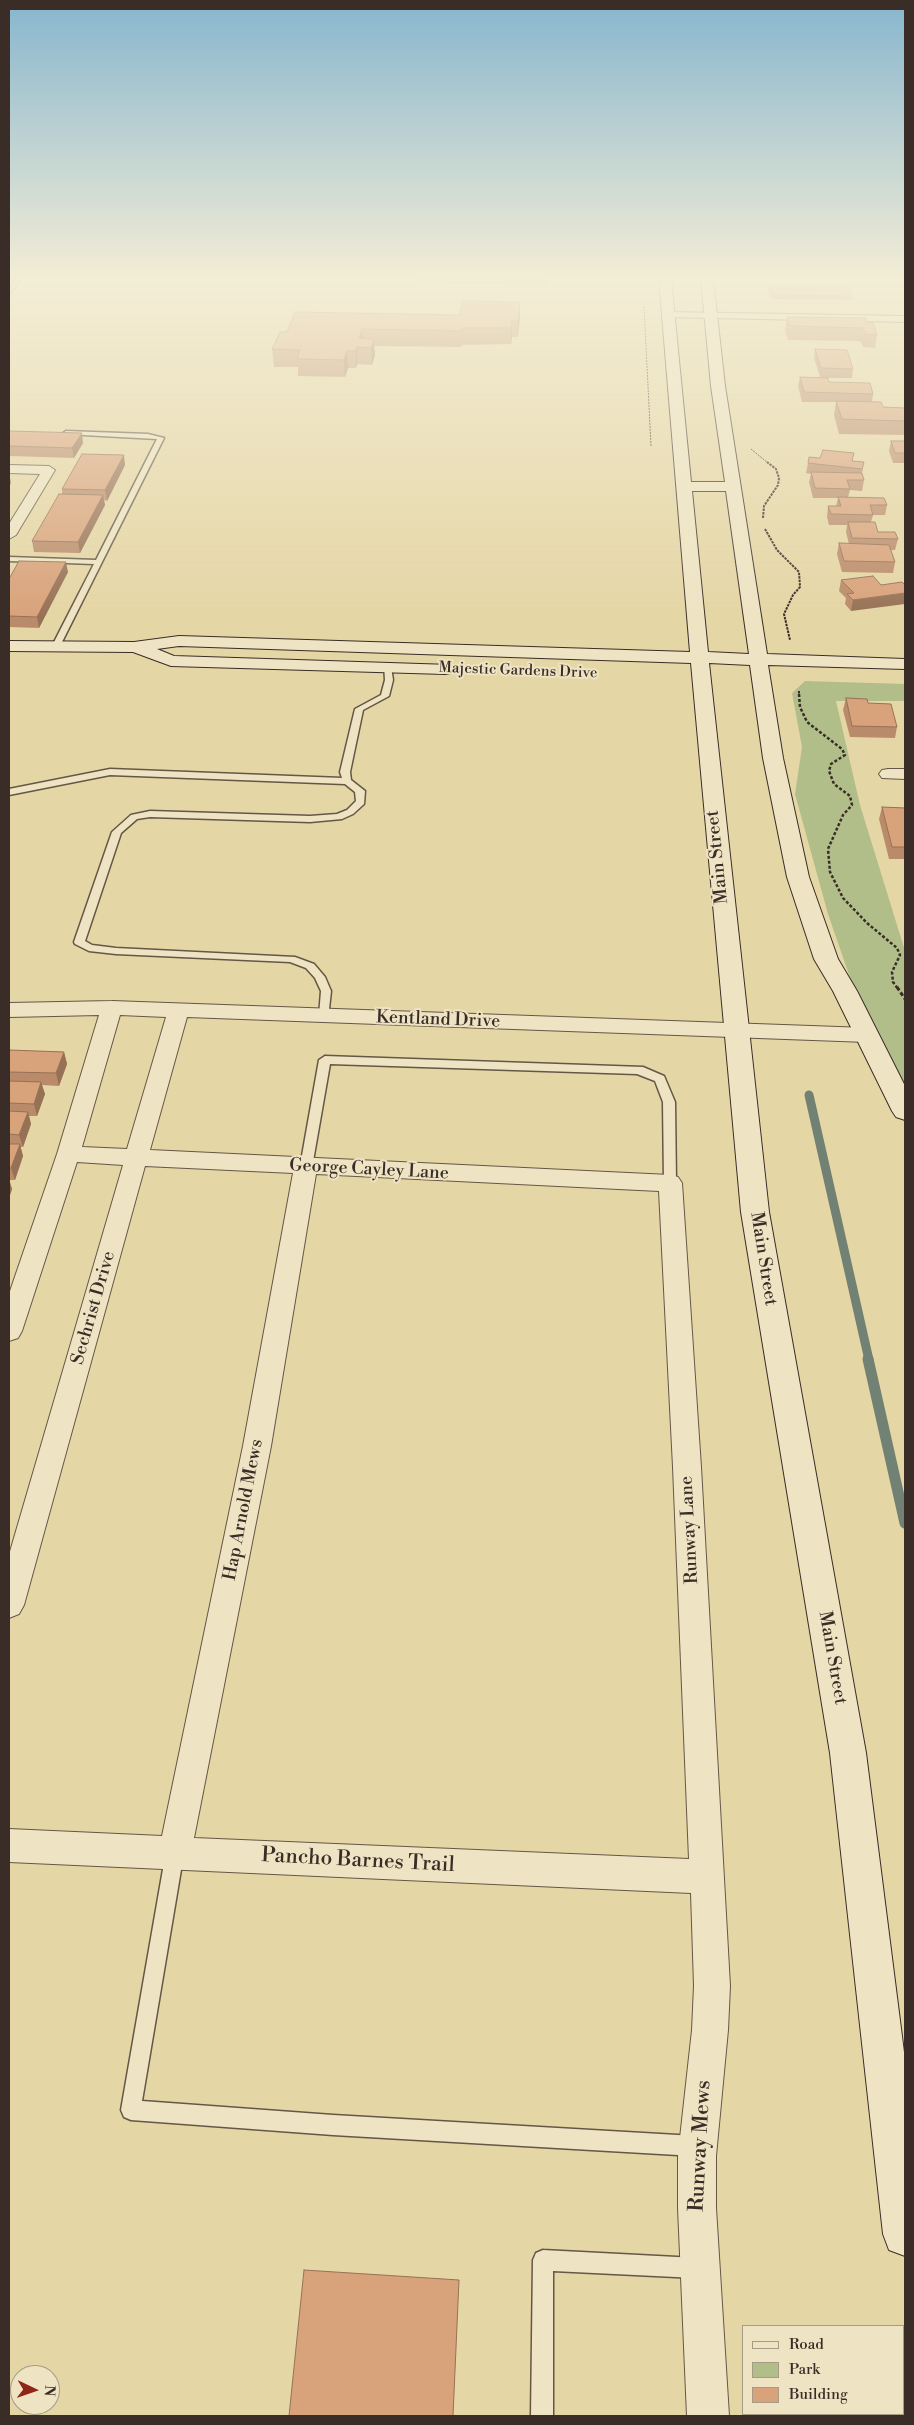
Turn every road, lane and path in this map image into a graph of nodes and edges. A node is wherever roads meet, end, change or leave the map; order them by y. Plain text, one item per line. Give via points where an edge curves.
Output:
1 (648, 392) edge
2 (675, 392) edge
3 (719, 392) edge
4 (58, 433) edge
5 (651, 446) dead end
6 (750, 447) dead end
7 (9, 469) edge
8 (684, 486) junction
9 (733, 487) junction
10 (9, 535) edge
11 (9, 559) edge
12 (98, 562) junction
13 (790, 643) dead end
14 (9, 646) edge
15 (134, 647) junction
16 (55, 648) junction
17 (390, 648) junction
18 (905, 664) edge
19 (387, 667) junction
20 (760, 668) junction
21 (466, 669) dead end
22 (695, 669) junction
23 (905, 680) edge
24 (799, 691) dead end
25 (888, 774) dead end
26 (905, 774) edge
27 (347, 781) junction
28 (9, 792) edge
29 (905, 999) edge
30 (112, 1008) junction
31 (9, 1010) edge
32 (178, 1011) junction
33 (324, 1016) junction
34 (738, 1030) junction
35 (867, 1035) junction
36 (905, 1111) edge
37 (68, 1154) junction
38 (137, 1158) junction
39 (306, 1167) junction
40 (670, 1184) junction
41 (9, 1331) edge
42 (9, 1605) edge
43 (9, 1846) edge
44 (175, 1852) junction
45 (707, 1877) junction
46 (698, 2146) junction
47 (905, 2234) edge
48 (701, 2268) junction
49 (542, 2416) edge
50 (708, 2416) edge

1 - 5 path
2 - 8 main road, Main Street
3 - 9 main road
4 - 12 lane via 161,438
6 - 13 path via 776,470 779,478 764,506 762,524 776,550 798,572 800,587 784,614
7 - 10 street via 48,470
8 - 9 main road
8 - 22 main road, Main Street
9 - 20 main road
11 - 12 lane
12 - 16 lane
14 - 16 main road, Majestic Gardens Drive
15 - 16 main road, Majestic Gardens Drive
15 - 17 main road, Majestic Gardens Drive via 178,641
15 - 19 main road, Majestic Gardens Drive via 171,661
17 - 19 main road
17 - 22 main road, Majestic Gardens Drive
18 - 20 main road, Majestic Gardens Drive
19 - 21 main road, Majestic Gardens Drive
19 - 27 lane via 389,680 385,696 359,709 345,772
20 - 22 main road, Majestic Gardens Drive
20 - 23 main road, Majestic Gardens Drive
20 - 35 main road via 773,758 803,893 826,960
22 - 34 main road, Main Street
24 - 29 path via 800,707 807,722 842,749 845,755 831,764 829,771 834,784 850,796 852,805 830,842 830,872 843,898 897,948 900,955 892,972 893,982
25 - 26 street
27 - 28 lane via 110,772
27 - 33 lane via 360,791 361,802 350,812 339,816 310,819 150,814 134,817 117,832 78,942 89,948 116,951 292,959 310,966 320,977 326,991
30 - 31 street, Kentland Drive
30 - 32 street, Kentland Drive
30 - 37 street
32 - 33 street, Kentland Drive
32 - 38 street, Sechrist Drive
33 - 34 street, Kentland Drive
34 - 35 street, Kentland Drive
34 - 47 main road, Main Street via 755,1212 848,1753
35 - 36 main road
37 - 38 street, George Cayley Lane
37 - 41 street
38 - 39 street, George Cayley Lane
38 - 42 street, Sechrist Drive
39 - 40 street, George Cayley Lane
39 - 40 lane via 325,1060 639,1070 660,1079 669,1102
39 - 44 street, Hap Arnold Mews via 257,1446
40 - 45 street, Runway Lane
43 - 44 street, Pancho Barnes Trail
44 - 45 street, Pancho Barnes Trail
44 - 46 lane via 131,2110
45 - 46 street, Runway Mews via 712,1986
46 - 48 street, Runway Mews via 697,2208
48 - 49 lane via 543,2260
48 - 50 street, Runway Mews

